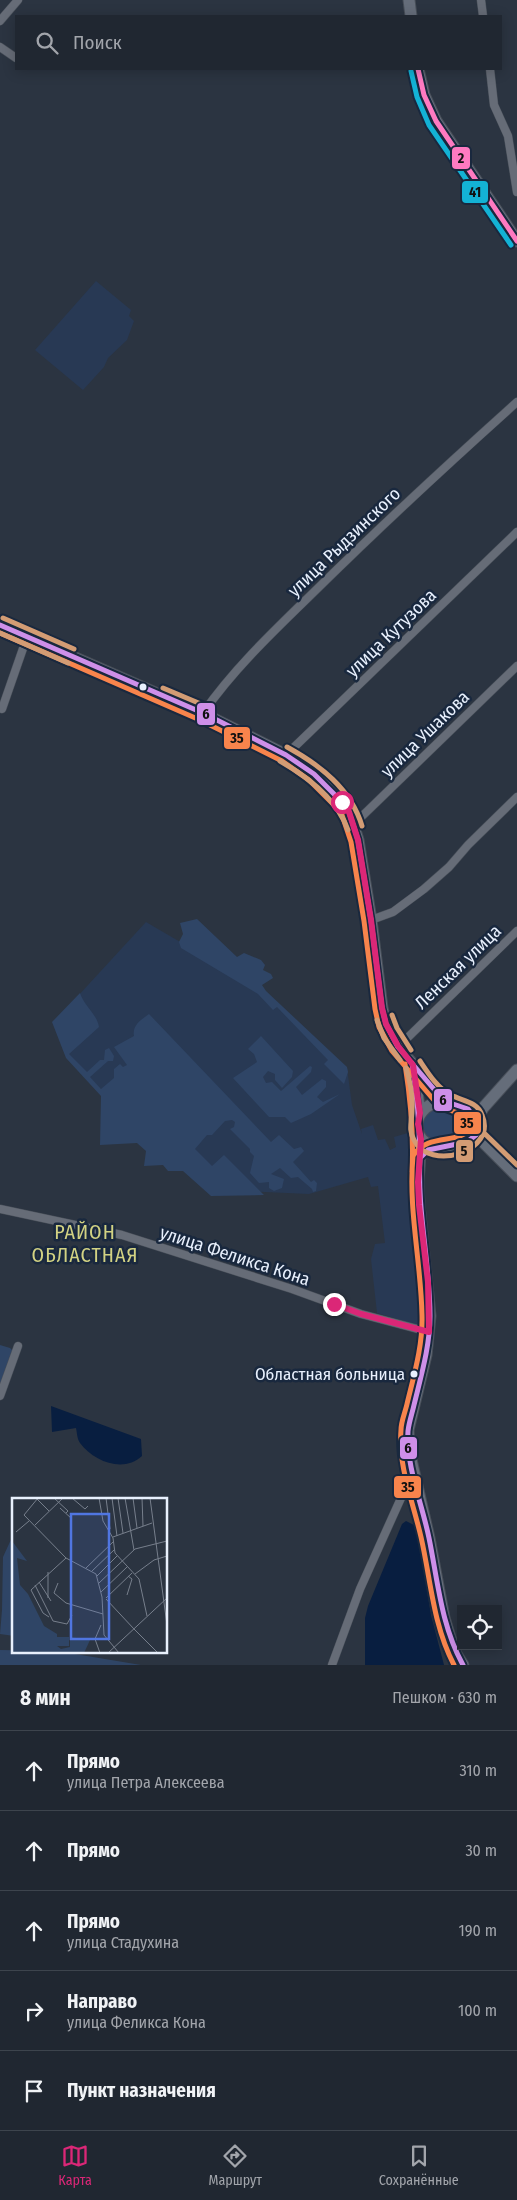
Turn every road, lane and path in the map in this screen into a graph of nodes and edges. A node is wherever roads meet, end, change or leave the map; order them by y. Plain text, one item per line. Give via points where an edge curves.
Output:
1 (18, 0) edge
2 (409, 0) edge
3 (481, 0) edge
4 (411, 15) edge
5 (483, 15) edge
6 (0, 21) edge
7 (0, 47) edge
8 (15, 57) edge
9 (418, 70) edge
10 (490, 70) edge
11 (517, 192) edge
12 (516, 237) edge
13 (517, 402) edge
14 (517, 532) edge
15 (0, 625) edge
16 (27, 637) junction
17 (517, 666) edge
18 (2, 709) dead end
19 (203, 713) junction
20 (286, 755) junction
21 (517, 797) edge
22 (354, 824) junction
23 (371, 920) junction
24 (517, 931) edge
25 (398, 1046) junction
26 (413, 1065) junction
27 (517, 1070) edge
28 (444, 1101) junction
29 (483, 1108) junction
30 (468, 1110) junction
31 (420, 1113) junction
32 (476, 1120) junction
33 (476, 1135) junction
34 (421, 1139) junction
35 (436, 1148) junction
36 (420, 1158) junction
37 (517, 1176) edge
38 (0, 1209) edge
39 (429, 1332) junction
40 (18, 1346) dead end
41 (0, 1396) edge
42 (414, 1475) junction
43 (332, 1665) edge
44 (463, 1665) edge

1 - 6 street
2 - 4 street
3 - 5 street
7 - 8 street
9 - 12 street via 424,95 436,121
10 - 11 street via 494,106 508,136
13 - 19 street, улица Рыдзинского via 418,491 286,619 218,692
14 - 20 street, улица Кутузова
15 - 16 street
16 - 18 street
16 - 19 street
17 - 22 street, улица Ушакова
19 - 20 street
20 - 22 street via 333,791
21 - 23 street via 424,889 393,912
22 - 23 street
23 - 25 street via 382,1008 386,1024
24 - 25 street, Ленская улица
25 - 26 street
26 - 28 street
26 - 31 street
27 - 29 street
28 - 30 street
28 - 31 street via 432,1103
29 - 30 street
29 - 32 street
30 - 32 street
31 - 34 street via 418,1131
32 - 33 street
33 - 35 street via 467,1142
33 - 37 street
34 - 35 street
34 - 36 street
35 - 36 street
36 - 39 street via 419,1205 428,1282
38 - 39 street, улица Феликса Кона via 122,1235 361,1314
39 - 42 street via 408,1430
40 - 41 street
42 - 43 street via 360,1589
42 - 44 street via 444,1618 454,1650

